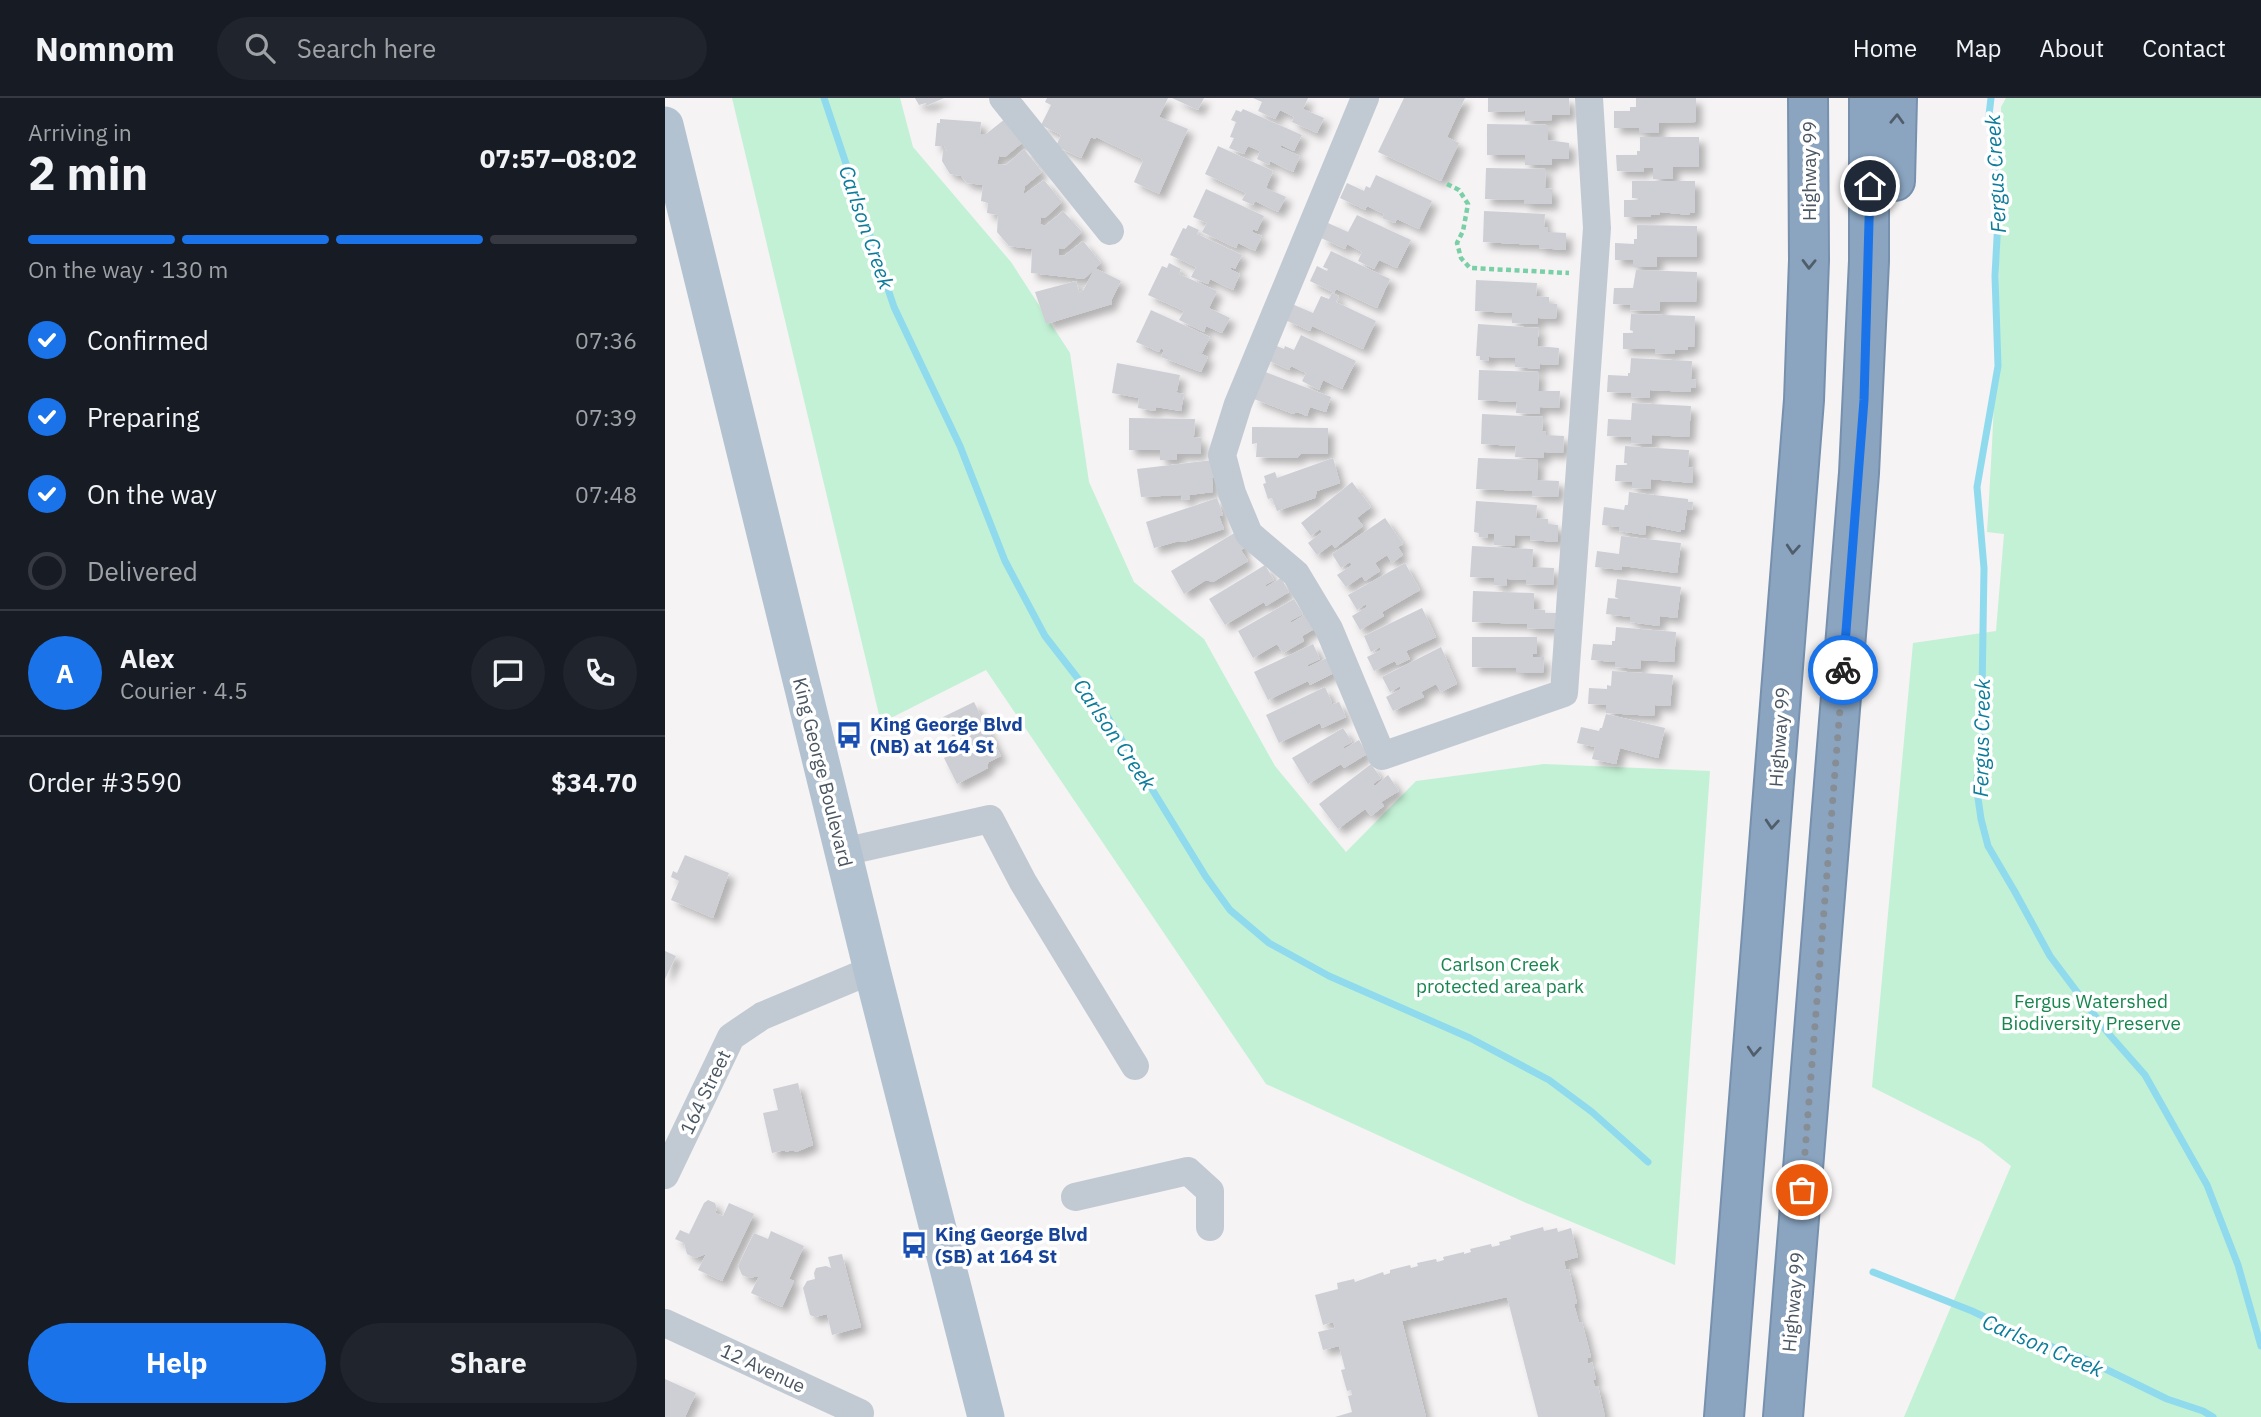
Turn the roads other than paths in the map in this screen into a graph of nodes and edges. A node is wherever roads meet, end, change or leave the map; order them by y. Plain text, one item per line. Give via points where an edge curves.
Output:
1 (1003, 98) edge
2 (1365, 98) edge
3 (1589, 98) edge
4 (1808, 98) edge
5 (1869, 98) edge
6 (1897, 98) edge
7 (665, 125) edge
8 (1110, 231) dead end
9 (1847, 625) junction
10 (843, 852) junction
11 (872, 970) junction
12 (1135, 1066) dead end
13 (1745, 1159) junction
14 (665, 1175) edge
15 (1075, 1197) dead end
16 (1210, 1227) dead end
17 (665, 1323) edge
18 (860, 1413) dead end
19 (986, 1417) edge
20 (1706, 1417) edge
21 (1724, 1417) edge
22 (1783, 1417) edge

1 - 8 street
2 - 3 street via 1238,404 1222,455 1249,534 1296,573 1329,629 1382,756 1564,693 1597,229
4 -> 13 highway, Highway 99 via 1804,400
5 - 9 highway, Highway 99 via 1867,332
9 -> 6 highway via 1890,272
7 - 10 main road, King George Boulevard
9 - 22 highway, Highway 99
10 - 11 main road, King George Boulevard
10 - 12 street via 989,819
11 - 14 street, 164 Street via 762,1016 731,1037
11 - 19 main road, King George Boulevard
13 - 20 highway
13 - 21 highway, Highway 99
15 - 16 street via 1188,1171 1210,1191
17 - 18 street, 12 Avenue

